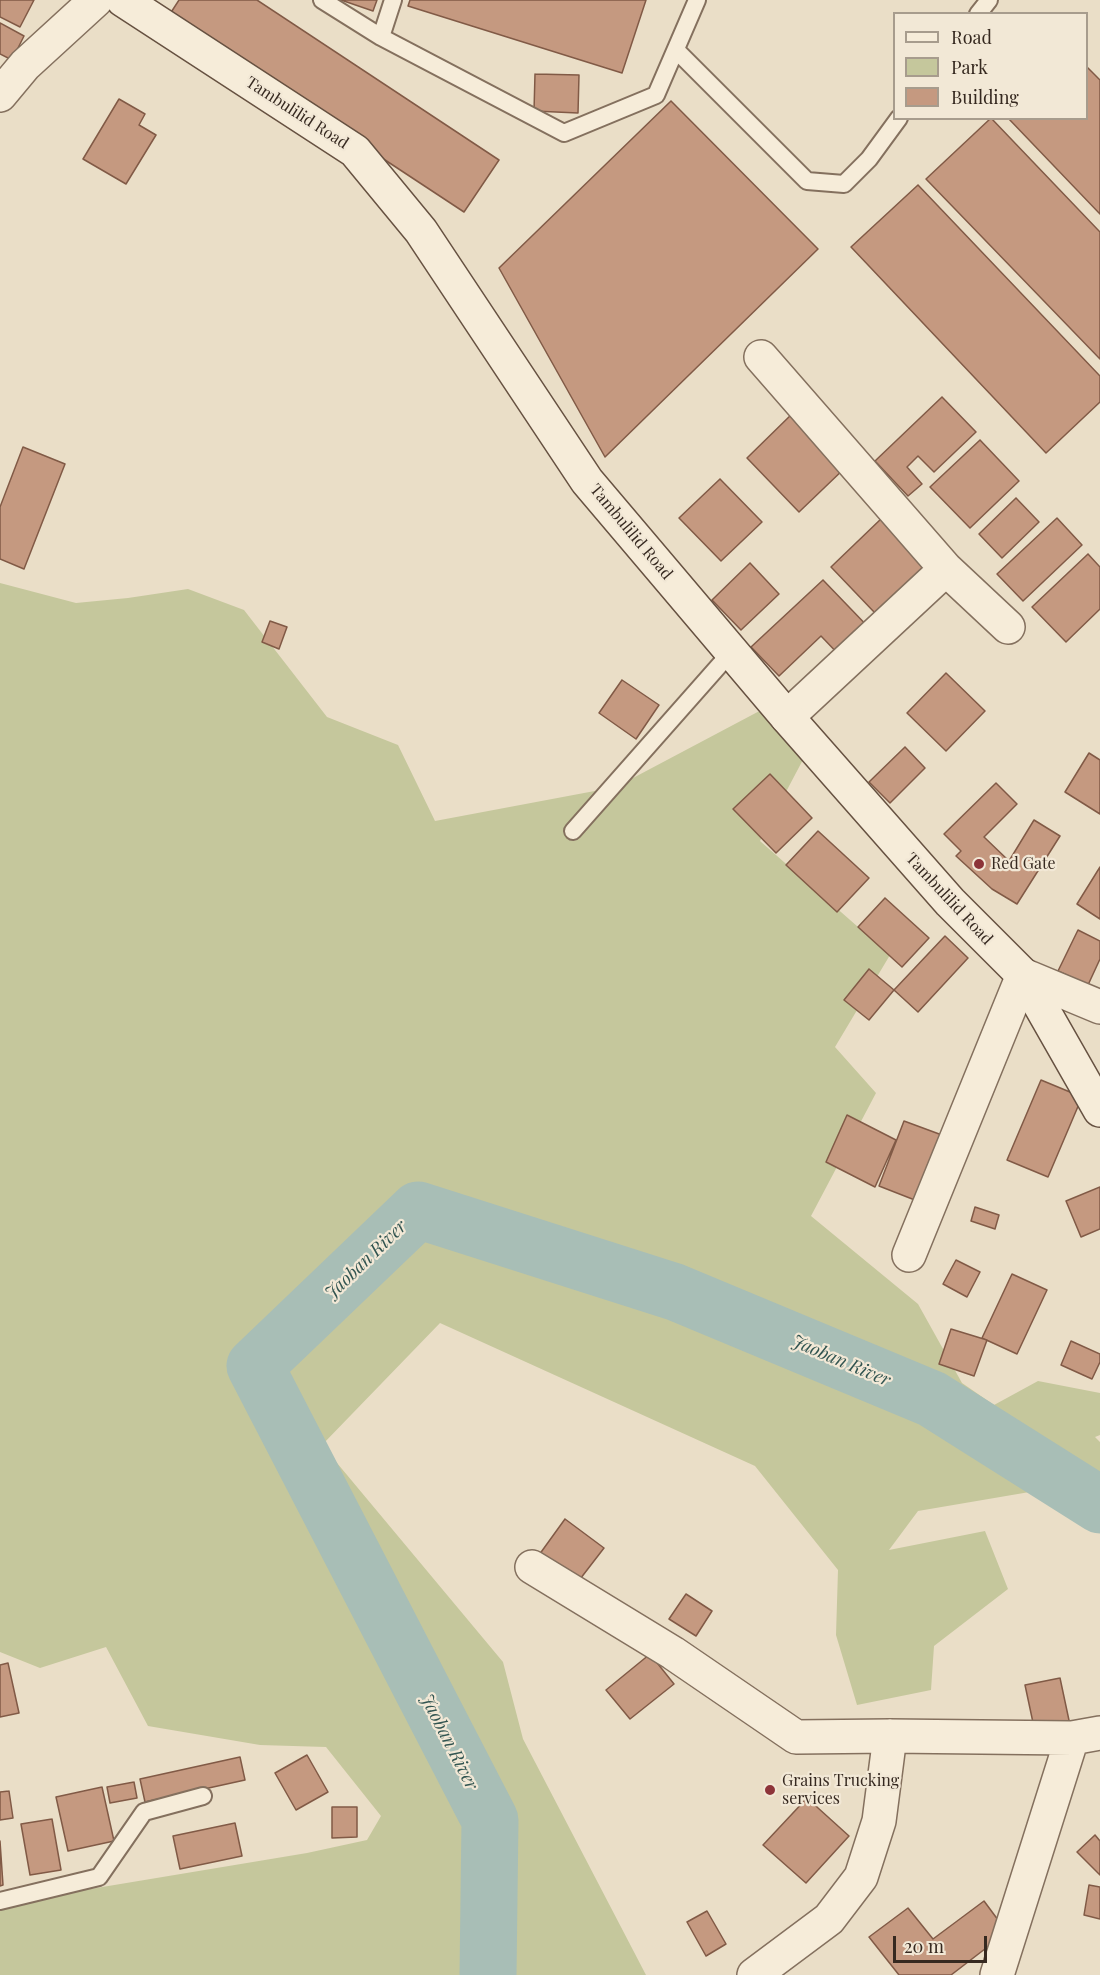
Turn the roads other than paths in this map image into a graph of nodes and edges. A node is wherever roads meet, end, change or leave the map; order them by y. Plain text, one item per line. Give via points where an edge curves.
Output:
1 (96, 0) edge
2 (123, 0) edge
3 (322, 0) edge
4 (393, 0) edge
5 (697, 0) edge
6 (989, 0) edge
7 (980, 12) edge
8 (381, 37) junction
9 (676, 50) junction
10 (0, 94) edge
11 (898, 120) edge
12 (761, 357) dead end
13 (946, 569) junction
14 (1008, 627) dead end
15 (732, 651) junction
16 (787, 717) junction
17 (573, 831) dead end
18 (1023, 975) junction
19 (1100, 1008) edge
20 (1100, 1110) edge
21 (909, 1255) dead end
22 (532, 1567) dead end
23 (890, 1736) junction
24 (1086, 1736) edge
25 (202, 1796) dead end
26 (0, 1901) edge
27 (754, 1975) edge
28 (997, 1975) edge

1 - 10 street via 25,64
2 - 15 street, Tambulilid Road via 355,151 421,231 587,481
3 - 8 lane
4 - 8 lane
5 - 9 lane
6 - 7 lane
8 - 9 lane via 564,133 656,95
9 - 11 lane via 807,181 844,184 869,159
12 - 13 street
13 - 14 street
13 - 16 street
15 - 16 street, Tambulilid Road
15 - 17 lane
16 - 18 street, Tambulilid Road via 950,902
18 - 19 street
18 - 20 street, Tambulilid Road
18 - 21 street
22 - 23 street via 673,1653 796,1737
23 - 24 street
23 - 27 street via 879,1821 861,1877 829,1919
24 - 28 street
25 - 26 lane via 144,1812 99,1877

